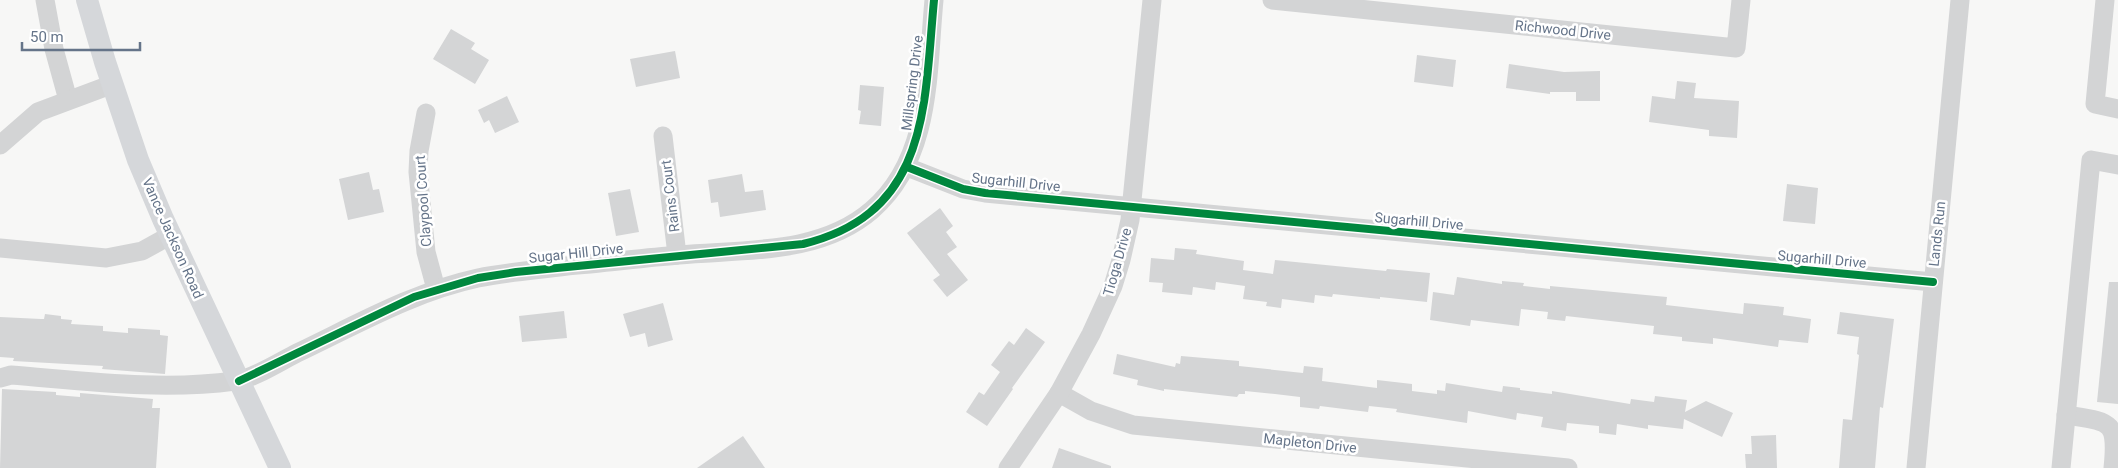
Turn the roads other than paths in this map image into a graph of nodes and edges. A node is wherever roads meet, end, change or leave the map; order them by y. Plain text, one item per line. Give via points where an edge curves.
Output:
1 (45, 0) edge
2 (87, 0) edge
3 (934, 0) edge
4 (1152, 0) edge
5 (1272, 0) edge
6 (1742, 0) edge
7 (1960, 0) edge
8 (2104, 0) edge
9 (1391, 6) edge
10 (113, 84) junction
11 (68, 100) junction
12 (2118, 109) edge
13 (426, 113) dead end
14 (664, 136) dead end
15 (0, 145) edge
16 (2118, 165) edge
17 (907, 167) junction
18 (1131, 206) junction
19 (171, 234) junction
20 (0, 248) edge
21 (677, 255) junction
22 (1933, 282) junction
23 (436, 289) junction
24 (0, 378) edge
25 (239, 381) junction
26 (1059, 393) junction
27 (2066, 415) junction
28 (280, 468) edge
29 (1008, 468) edge
30 (1568, 468) edge
31 (1916, 468) edge
32 (2061, 468) edge
33 (2113, 468) edge

1 - 11 street
2 - 10 main road, Vance Jackson Road
3 - 17 street, Millspring Drive via 924,109
4 - 18 street, Tioga Drive
5 - 9 street, Richwood Drive
6 - 9 street, Richwood Drive via 1736,48
7 - 22 street, Lands Run
8 - 12 street via 2094,104
10 - 11 street
10 - 19 main road, Vance Jackson Road via 138,160
11 - 15 street via 38,112
13 - 23 street, Claypool Court via 418,172 426,252
14 - 21 street, Rains Court
16 - 27 street via 2091,160
17 - 18 street, Sugarhill Drive via 963,189
17 - 21 street, Sugar Hill Drive via 874,209 833,235 803,244
18 - 22 street, Sugarhill Drive
18 - 26 street, Tioga Drive via 1113,286
19 - 20 street via 142,251 106,258
19 - 25 main road, Vance Jackson Road
21 - 23 street, Sugar Hill Drive via 516,272
22 - 31 street, Lands Run
23 - 25 street, Sugar Hill Drive via 392,306
24 - 25 street via 11,375 163,386
25 - 28 main road, Vance Jackson Road
26 - 29 street, Tioga Drive
26 - 30 street, Mapleton Drive via 1133,426
27 - 32 street
27 - 33 street via 2099,420 2111,428 2116,441

